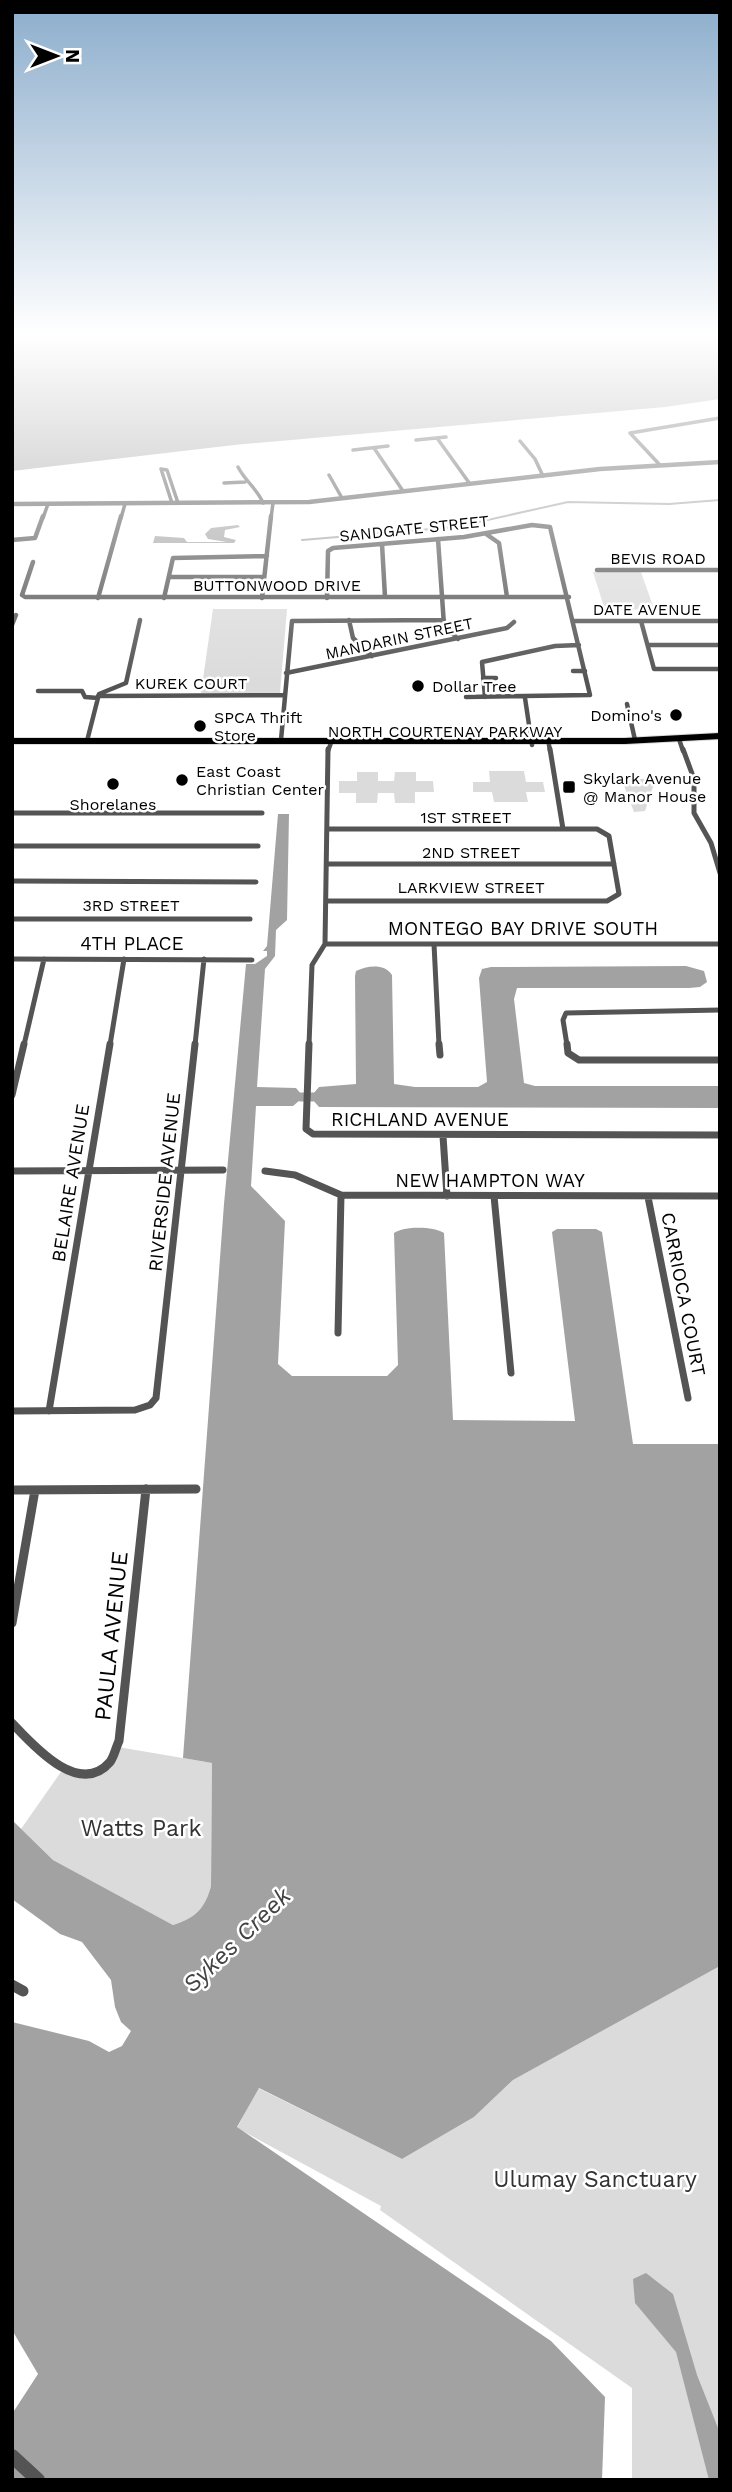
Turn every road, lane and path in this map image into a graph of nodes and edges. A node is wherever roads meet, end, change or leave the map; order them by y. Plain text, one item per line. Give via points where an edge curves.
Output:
1 (376, 450) edge
2 (446, 450) edge
3 (528, 450) edge
4 (646, 450) edge
5 (720, 462) edge
6 (659, 464) junction
7 (238, 467) dead end
8 (329, 475) dead end
9 (542, 476) junction
10 (245, 482) junction
11 (224, 483) dead end
12 (470, 484) junction
13 (165, 485) junction
14 (172, 485) junction
15 (403, 491) junction
16 (342, 498) junction
17 (175, 503) junction
18 (263, 503) junction
19 (273, 503) junction
20 (12, 504) edge
21 (48, 504) junction
22 (125, 504) junction
23 (531, 524) junction
24 (550, 527) junction
25 (486, 534) junction
26 (439, 539) junction
27 (12, 540) edge
28 (382, 544) junction
29 (267, 556) junction
30 (33, 562) dead end
31 (597, 570) dead end
32 (720, 570) edge
33 (169, 576) junction
34 (264, 577) junction
35 (385, 597) junction
36 (443, 597) junction
37 (507, 597) junction
38 (569, 597) junction
39 (99, 598) junction
40 (164, 598) junction
41 (262, 598) junction
42 (327, 598) junction
43 (16, 615) dead end
44 (140, 620) dead end
45 (349, 620) junction
46 (444, 620) junction
47 (574, 621) junction
48 (641, 621) junction
49 (720, 621) edge
50 (514, 622) dead end
51 (12, 625) edge
52 (458, 639) junction
53 (579, 645) junction
54 (648, 645) junction
55 (720, 645) edge
56 (372, 656) junction
57 (720, 669) edge
58 (573, 671) dead end
59 (585, 671) junction
60 (286, 673) junction
61 (483, 678) junction
62 (496, 678) dead end
63 (38, 691) dead end
64 (284, 695) junction
65 (98, 697) junction
66 (466, 697) dead end
67 (485, 697) junction
68 (525, 698) junction
69 (627, 704) dead end
70 (720, 736) edge
71 (679, 739) junction
72 (281, 740) junction
73 (635, 740) junction
74 (12, 741) edge
75 (87, 741) junction
76 (532, 742) junction
77 (548, 742) junction
78 (330, 743) junction
79 (12, 746) edge
80 (12, 813) edge
81 (262, 813) dead end
82 (329, 829) junction
83 (563, 829) junction
84 (710, 843) junction
85 (720, 843) edge
86 (12, 846) edge
87 (258, 846) dead end
88 (327, 864) junction
89 (614, 864) junction
90 (720, 873) edge
91 (12, 881) edge
92 (256, 882) dead end
93 (326, 901) junction
94 (12, 919) edge
95 (250, 919) dead end
96 (326, 944) junction
97 (434, 944) junction
98 (720, 944) edge
99 (12, 959) edge
100 (44, 959) junction
101 (124, 959) junction
102 (204, 959) junction
103 (251, 960) dead end
104 (720, 1010) edge
105 (440, 1055) dead end
106 (720, 1060) edge
107 (12, 1096) edge
108 (720, 1135) edge
109 (443, 1136) junction
110 (223, 1170) dead end
111 (12, 1171) edge
112 (87, 1171) junction
113 (181, 1171) junction
114 (265, 1171) dead end
115 (341, 1195) junction
116 (447, 1196) junction
117 (494, 1196) junction
118 (720, 1196) edge
119 (648, 1197) junction
120 (338, 1333) dead end
121 (511, 1373) dead end
122 (688, 1398) dead end
123 (12, 1411) edge
124 (49, 1411) junction
125 (146, 1489) junction
126 (196, 1489) dead end
127 (12, 1490) edge
128 (35, 1490) junction
129 (12, 1623) edge
130 (12, 1723) edge
131 (12, 1985) edge
132 (23, 1990) dead end
133 (12, 2456) edge
134 (38, 2480) edge

1 - 15 street
2 - 12 street
3 - 9 street
4 - 6 street
5 - 6 street
6 - 9 street
7 - 10 street
8 - 16 street
9 - 12 street
10 - 11 street
10 - 18 street
12 - 15 street
13 - 14 street
13 - 14 street via 161,469 167,470
13 - 17 street
14 - 17 street
15 - 16 street
16 - 19 street
17 - 18 street
17 - 22 street
18 - 19 street
19 - 29 street
20 - 21 street
21 - 22 street
21 - 27 street via 35,538
22 - 39 street
23 - 24 street, SANDGATE STREET
23 - 24 street via 547,522
23 - 25 street, SANDGATE STREET
24 - 38 street
25 - 26 street, SANDGATE STREET
25 - 37 street via 499,543
26 - 28 street, SANDGATE STREET
26 - 36 street
28 - 35 street
28 - 42 street, SANDGATE STREET via 330,549
29 - 33 street via 177,557 172,559
29 - 34 street
30 - 39 street, BUTTONWOOD DRIVE via 25,597
31 - 32 street, BEVIS ROAD
33 - 34 street
33 - 40 street
34 - 41 street
35 - 36 street, BUTTONWOOD DRIVE
35 - 42 street, BUTTONWOOD DRIVE
36 - 37 street, BUTTONWOOD DRIVE
36 - 46 street
37 - 38 street, BUTTONWOOD DRIVE
38 - 47 street
39 - 40 street, BUTTONWOOD DRIVE
40 - 41 street, BUTTONWOOD DRIVE
41 - 42 street, BUTTONWOOD DRIVE
43 - 51 street
44 - 65 street via 126,683
45 - 46 street
45 - 56 street via 353,638
45 - 60 street via 290,622
46 - 52 street via 447,630
47 - 48 street, DATE AVENUE
47 - 53 street
48 - 49 street, DATE AVENUE
48 - 54 street
50 - 52 street, MANDARIN STREET via 507,628
52 - 56 street, MANDARIN STREET
53 - 59 street
53 - 61 street via 486,660 481,664
54 - 55 street
54 - 57 street via 654,669
56 - 60 street, MANDARIN STREET
58 - 59 street
59 - 68 street via 588,696
60 - 64 street
61 - 62 street
61 - 67 street
63 - 65 street, KUREK COURT via 82,691 85,697
64 - 65 street, KUREK COURT
64 - 72 street
65 - 75 street
66 - 67 street
67 - 68 street
68 - 76 street
69 - 73 street
70 - 71 main road, NORTH COURTENAY PARKWAY
71 - 73 main road, NORTH COURTENAY PARKWAY
71 - 84 street via 694,779 694,813
72 - 75 main road, NORTH COURTENAY PARKWAY
72 - 78 main road, NORTH COURTENAY PARKWAY
73 - 77 main road, NORTH COURTENAY PARKWAY
74 - 75 main road, NORTH COURTENAY PARKWAY
76 - 77 main road, NORTH COURTENAY PARKWAY
76 - 78 main road, NORTH COURTENAY PARKWAY
77 - 83 street
78 - 79 main road, NORTH COURTENAY PARKWAY
78 - 82 street, RICHLAND AVENUE
80 - 81 street
82 - 83 street, 1ST STREET
82 - 88 street, RICHLAND AVENUE
83 - 89 street, 1ST STREET via 604,832 609,836
84 - 85 street
84 - 90 street
86 - 87 street
88 - 89 street, 2ND STREET
88 - 93 street, RICHLAND AVENUE
89 - 93 street, LARKVIEW STREET via 616,899
91 - 92 street
93 - 96 street, RICHLAND AVENUE
94 - 95 street, 3RD STREET
96 - 97 street, MONTEGO BAY DRIVE SOUTH
96 - 109 street, RICHLAND AVENUE via 312,965 306,1129 313,1134
97 - 98 street, MONTEGO BAY DRIVE SOUTH
97 - 105 street
99 - 100 street, 4TH PLACE
100 - 101 street, 4TH PLACE
100 - 107 street
101 - 102 street, 4TH PLACE
101 - 112 street, BELAIRE AVENUE
102 - 103 street, 4TH PLACE
102 - 113 street, RIVERSIDE AVENUE
104 - 106 street via 566,1013 563,1020 568,1053 579,1060
108 - 109 street, RICHLAND AVENUE
109 - 116 street
110 - 113 street
111 - 112 street
112 - 113 street
112 - 124 street, BELAIRE AVENUE
113 - 124 street, RIVERSIDE AVENUE via 159,1391 150,1405 135,1410
114 - 115 street, NEW HAMPTON WAY via 313,1180
115 - 116 street, NEW HAMPTON WAY
115 - 120 street
116 - 117 street, NEW HAMPTON WAY
117 - 119 street, NEW HAMPTON WAY
117 - 121 street
118 - 119 street, NEW HAMPTON WAY
119 - 122 street, CARRIOCA COURT
123 - 124 street
125 - 126 street
125 - 128 street
125 - 130 street, PAULA AVENUE via 118,1747 110,1762 73,1772 50,1762
127 - 128 street
128 - 129 street
131 - 132 street
133 - 134 street

